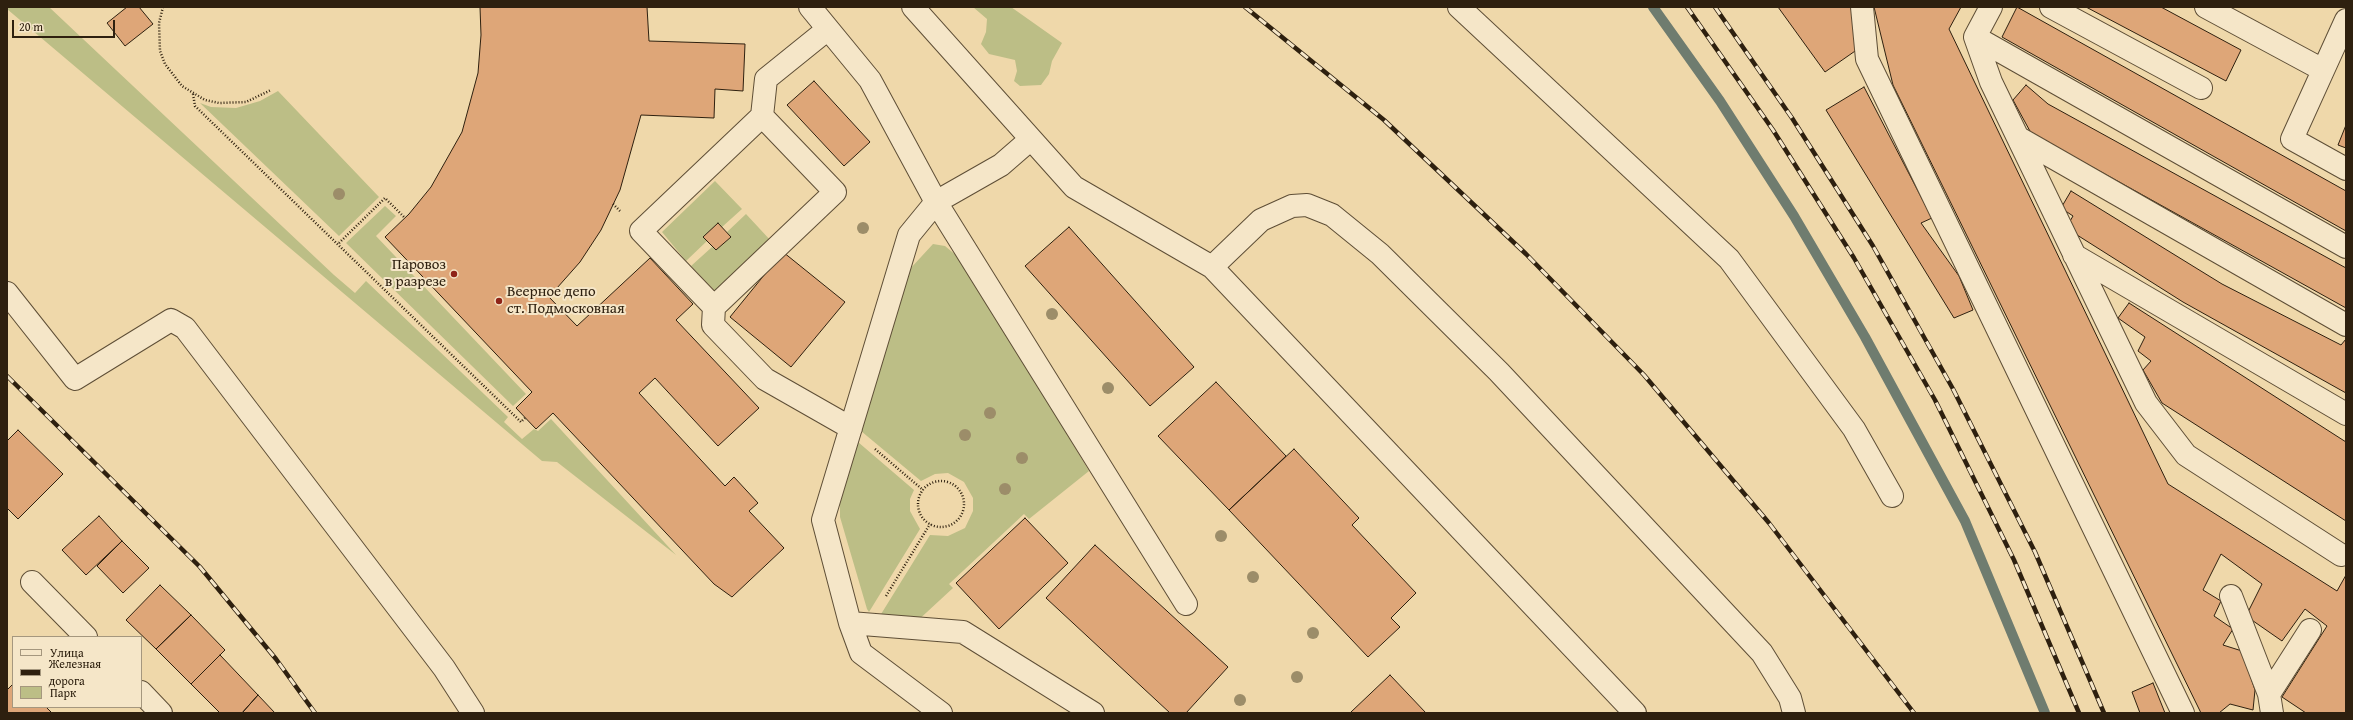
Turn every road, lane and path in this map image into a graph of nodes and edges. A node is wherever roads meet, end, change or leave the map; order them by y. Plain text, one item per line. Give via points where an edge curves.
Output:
1 (164, 7) edge
2 (810, 7) edge
3 (913, 7) edge
4 (1459, 7) edge
5 (1862, 7) edge
6 (1991, 7) edge
7 (2051, 7) edge
8 (2206, 7) edge
9 (2238, 15) edge
10 (2346, 20) edge
11 (828, 29) junction
12 (1975, 37) junction
13 (2323, 70) junction
14 (2201, 88) dead end
15 (271, 90) dead end
16 (193, 94) junction
17 (762, 116) junction
18 (2019, 138) junction
19 (1031, 139) junction
20 (2346, 168) edge
21 (936, 202) junction
22 (405, 218) dead end
23 (338, 243) junction
24 (2346, 247) edge
25 (2074, 255) junction
26 (1212, 266) junction
27 (7, 293) edge
28 (714, 307) junction
29 (2346, 325) edge
30 (2346, 414) edge
31 (525, 418) dead end
32 (851, 428) junction
33 (923, 490) junction
34 (1892, 496) dead end
35 (930, 524) junction
36 (2340, 556) dead end
37 (32, 582) dead end
38 (2231, 596) dead end
39 (1186, 604) dead end
40 (859, 624) junction
41 (2310, 630) dead end
42 (85, 636) edge
43 (142, 693) edge
44 (2271, 703) edge
45 (161, 713) edge
46 (473, 713) edge
47 (941, 713) edge
48 (1093, 713) edge
49 (1635, 713) edge
50 (1794, 713) edge
51 (2183, 713) edge

1 - 16 path via 159,23 160,51 172,76
2 - 11 lane
3 - 19 lane
4 - 34 lane via 1729,259 1854,429
5 - 51 lane via 1867,59
6 - 12 lane
7 - 14 lane
8 - 9 lane
9 - 13 lane
10 - 13 lane
11 - 17 lane via 766,79
11 - 21 lane via 870,80
12 - 18 lane via 1991,82
12 - 24 lane
13 - 20 lane via 2292,139
15 - 16 path via 246,102 233,104 205,100
16 - 23 path via 195,106
17 - 28 lane via 641,231
17 - 28 lane via 835,192
18 - 25 lane
18 - 29 lane
19 - 21 lane via 1001,165
19 - 26 lane via 1074,187
21 - 32 lane via 909,235
21 - 39 lane
22 - 23 path via 385,198
23 - 31 path via 521,422
25 - 30 lane
25 - 36 lane via 2146,403 2186,455
26 - 49 lane
26 - 50 lane via 1261,220 1292,206 1307,205 1332,215 1380,254 1499,372 1762,653 1790,698
27 - 46 lane via 75,379 171,320 185,328 444,668
28 - 32 lane via 713,325 765,379
32 - 33 path
32 - 40 lane via 823,520
33 - 35 path via 918,507 923,519
33 - 35 path via 934,483 948,482 959,490 964,502 961,515 952,525 939,527
35 - 40 path
37 - 42 lane
38 - 44 lane
40 - 47 lane via 861,653
40 - 48 lane via 963,632
41 - 44 lane
43 - 45 lane

